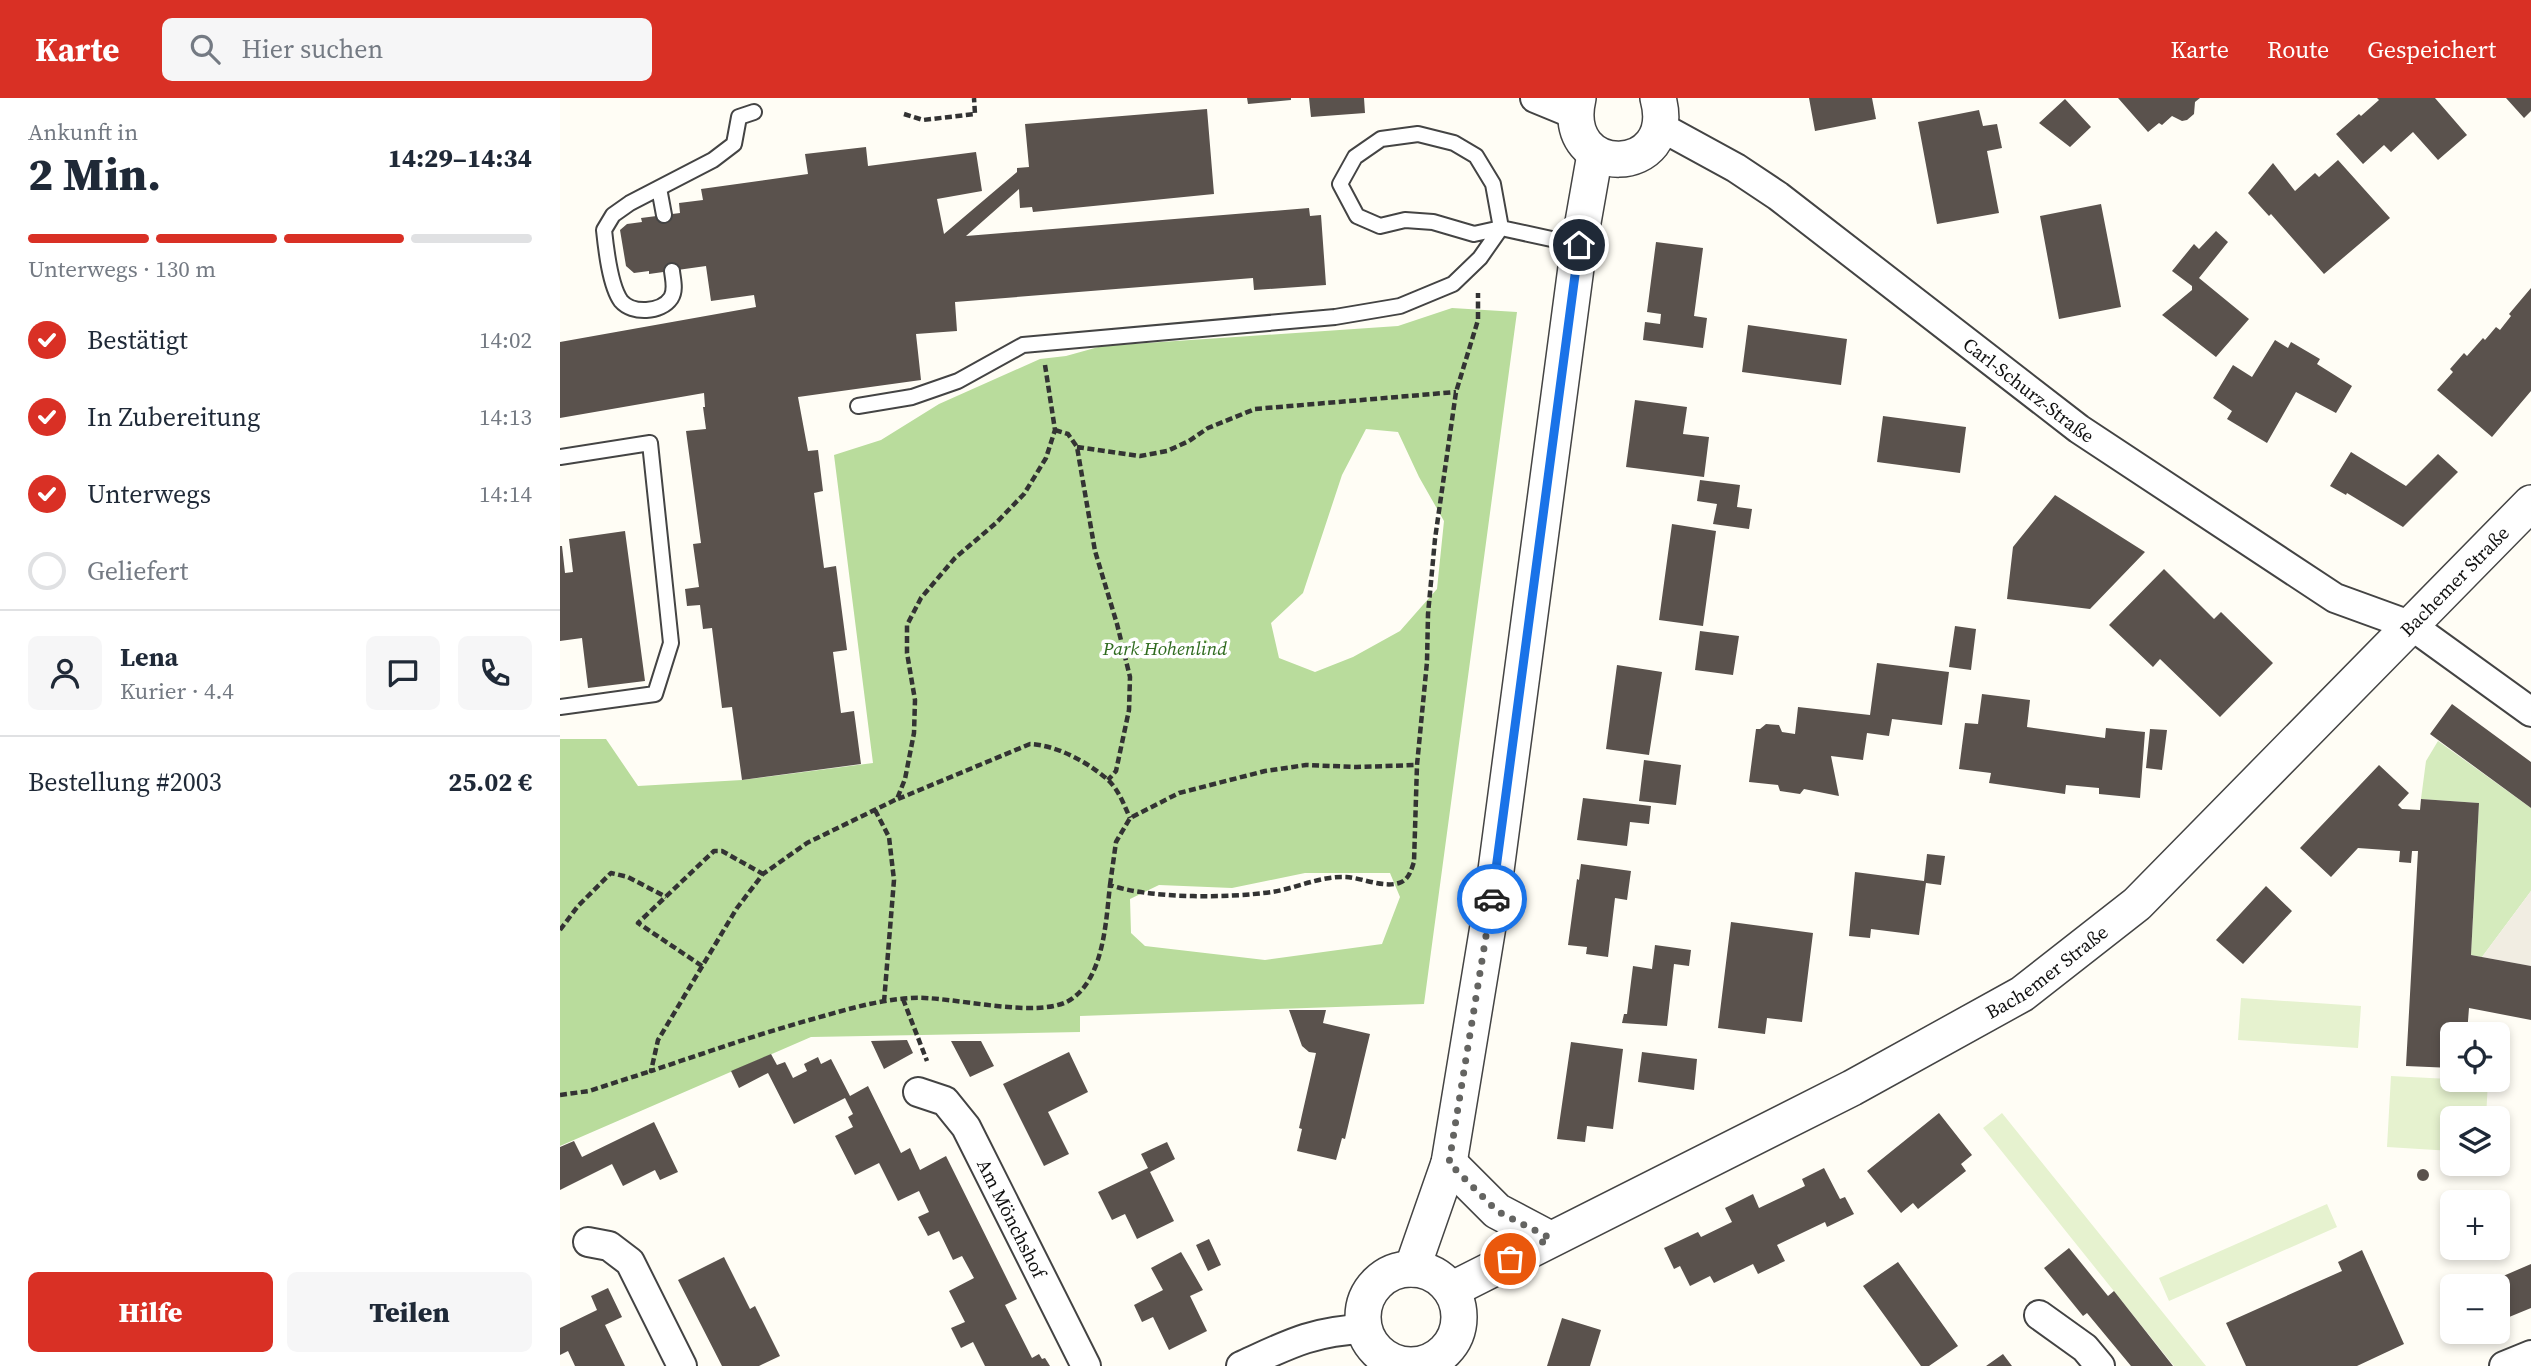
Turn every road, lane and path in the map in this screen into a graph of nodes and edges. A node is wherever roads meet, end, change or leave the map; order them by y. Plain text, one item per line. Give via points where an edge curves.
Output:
1 (974, 98) edge
2 (1535, 98) edge
3 (1576, 106) edge
4 (754, 112) dead end
5 (1660, 113) edge
6 (904, 114) dead end
7 (1595, 153) junction
8 (659, 188) junction
9 (664, 215) dead end
10 (1501, 228) junction
11 (1579, 245) junction
12 (672, 271) dead end
13 (1466, 271) junction
14 (1042, 343) junction
15 (1456, 392) junction
16 (858, 406) dead end
17 (1055, 430) junction
18 (1077, 447) junction
19 (560, 457) edge
20 (2531, 503) edge
21 (2412, 626) junction
22 (560, 707) edge
23 (2531, 712) edge
24 (1418, 765) junction
25 (1108, 780) junction
26 (897, 799) junction
27 (875, 810) junction
28 (1130, 818) junction
29 (763, 874) junction
30 (1110, 885) junction
31 (666, 897) junction
32 (560, 930) edge
33 (702, 966) junction
34 (903, 999) junction
35 (884, 1002) junction
36 (915, 1033) dead end
37 (651, 1071) junction
38 (918, 1092) dead end
39 (560, 1095) edge
40 (1449, 1163) junction
41 (1550, 1238) junction
42 (588, 1242) dead end
43 (1412, 1269) junction
44 (1451, 1290) junction
45 (2039, 1315) dead end
46 (1364, 1329) junction
47 (2531, 1355) edge
48 (682, 1366) edge
49 (1086, 1366) edge
50 (1241, 1366) edge
51 (1406, 1366) edge
52 (2101, 1366) edge
53 (2504, 1366) edge

1 - 6 path via 975,114 923,120
2 - 3 street
3 - 7 street via 1576,125 1584,144
4 - 8 lane via 739,117 734,144
5 - 7 street via 1654,143 1643,153 1611,160
5 - 21 street, Carl-Schurz-Straße via 1779,196 2079,429 2335,598
7 - 11 street
8 - 9 lane
8 - 12 lane via 612,215 604,230 606,248 615,291 630,308 643,311 670,300
10 - 10 lane via 1493,184 1476,156 1454,143 1418,134 1381,139 1355,157 1340,184 1357,216 1380,226 1405,220 1433,222 1474,234
10 - 11 lane
10 - 13 lane
11 - 40 street via 1490,908
13 - 14 lane via 1453,284 1400,306 1335,317
13 - 15 path via 1478,293 1478,320
14 - 16 lane via 1023,345 958,381 924,393
14 - 17 path
15 - 18 path via 1255,409 1167,451 1140,456
15 - 24 path via 1427,614
17 - 18 path via 1068,434
17 - 26 path via 1046,458 1024,494 954,558 921,598 907,625 914,733
18 - 25 path via 1095,551 1130,677 1129,710 1116,771
19 - 22 lane via 650,443 671,643 655,694
20 - 21 street, Bachemer Straße
21 - 23 street, Carl-Schurz-Straße
21 - 41 street, Bachemer Straße via 2137,904 2022,994 1852,1088
24 - 28 path via 1306,765 1265,771 1180,793
24 - 30 path via 1414,862 1409,876 1400,883 1319,879 1274,892 1232,896 1146,893
25 - 26 path via 1046,745 1030,744
25 - 28 path
26 - 27 path
27 - 29 path via 807,843
27 - 35 path via 889,837 894,880
28 - 30 path via 1116,842
29 - 31 path via 714,851
29 - 33 path
30 - 34 path via 1102,949 1085,987 1071,1000 1043,1008
31 - 32 path via 611,873
31 - 33 path via 638,923
33 - 37 path via 658,1040
34 - 35 path
34 - 36 path
35 - 37 path via 775,1030
37 - 39 path via 589,1091
38 - 49 street, Am Mönchshof via 945,1101 966,1128
40 - 41 street via 1497,1211
40 - 43 street
41 - 44 street, Bachemer Straße
42 - 48 street via 609,1247 630,1262
43 - 44 street via 1435,1276
43 - 46 street via 1389,1274 1376,1283 1363,1311
44 - 51 street via 1459,1321 1454,1339 1439,1356
45 - 52 street via 2085,1348
46 - 50 street via 1332,1330 1303,1338
46 - 51 street via 1383,1357
47 - 53 street

